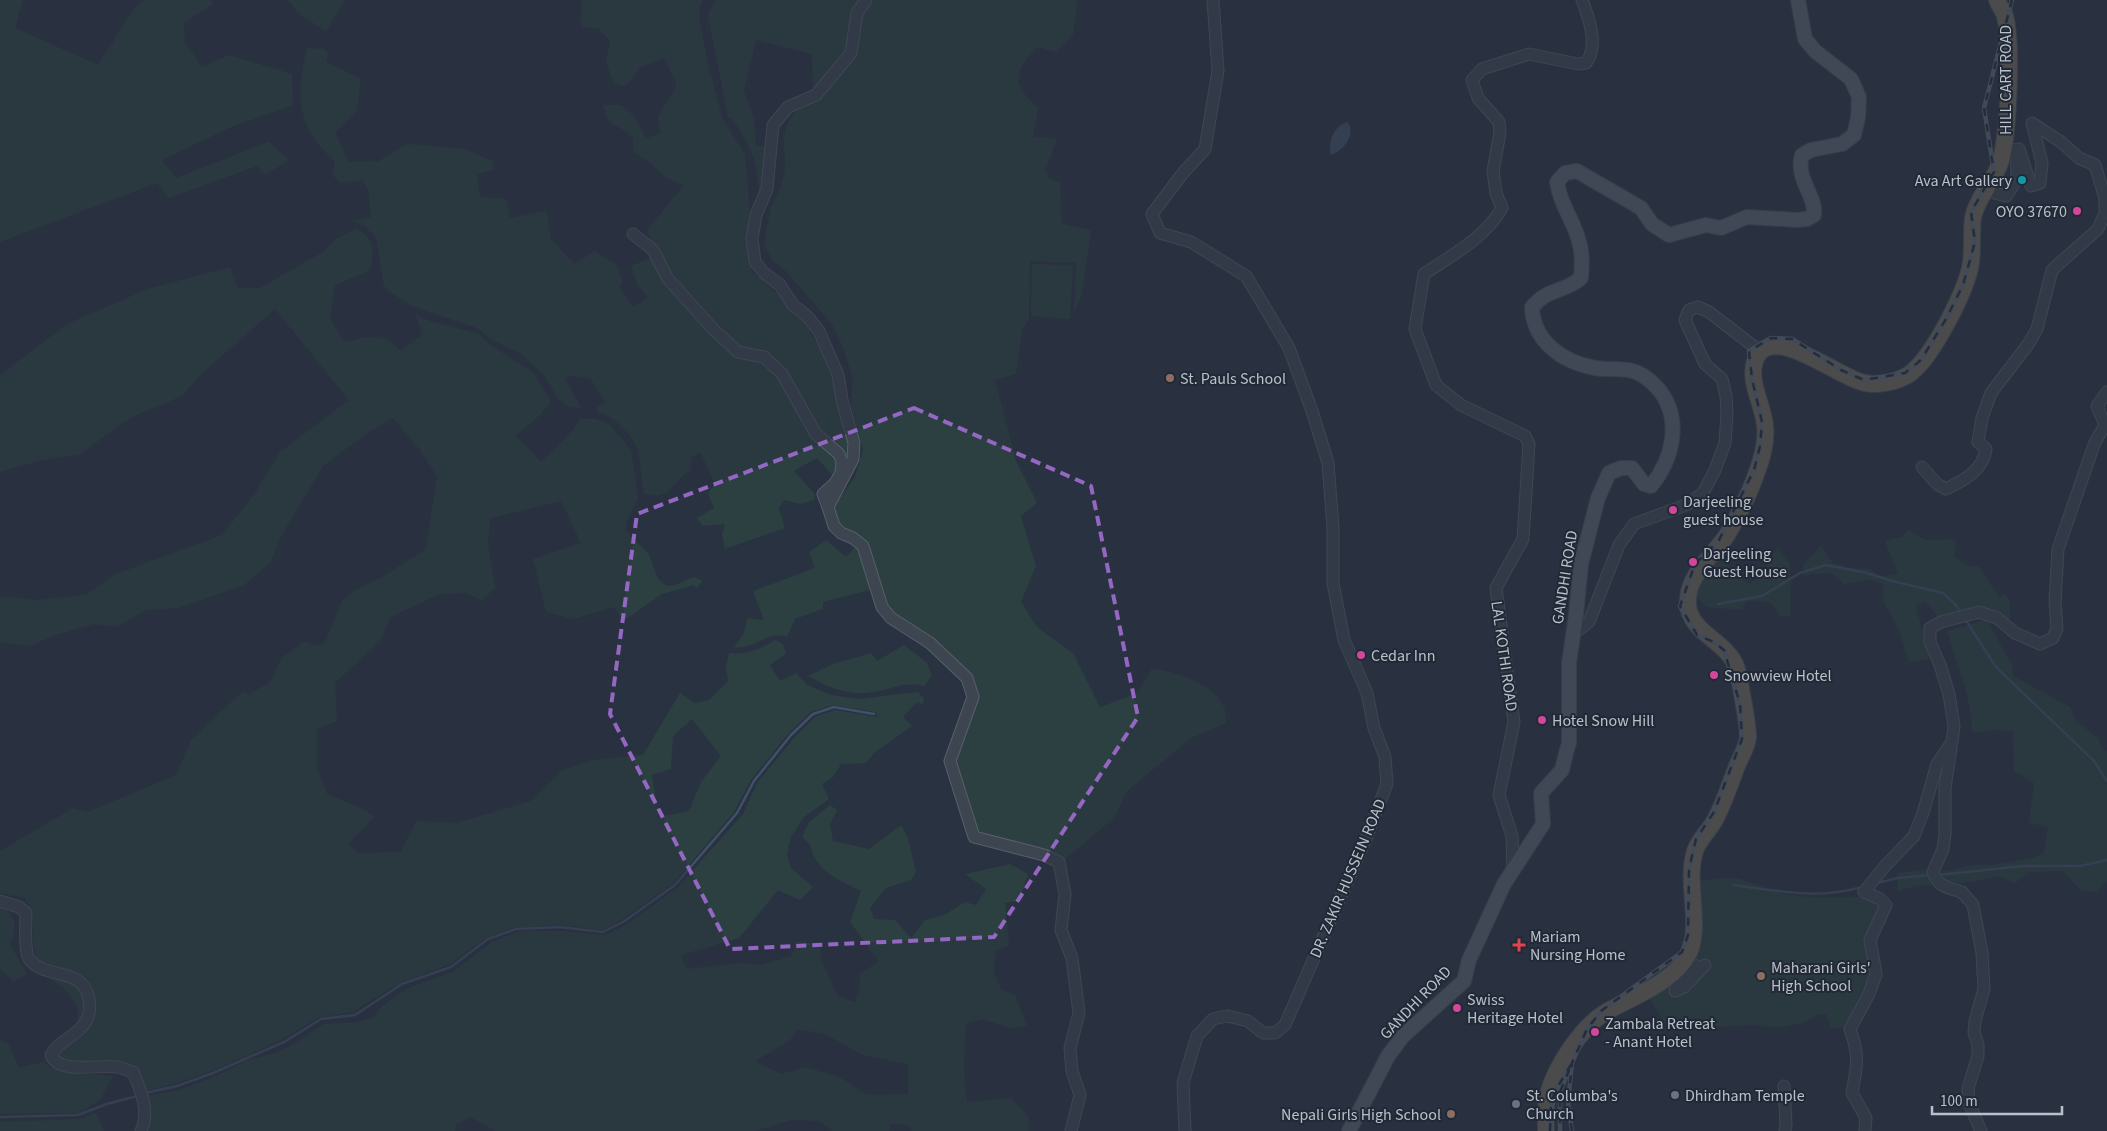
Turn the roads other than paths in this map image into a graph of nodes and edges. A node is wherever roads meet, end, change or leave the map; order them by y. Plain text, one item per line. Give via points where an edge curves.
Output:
1 (866, 0) edge
2 (1213, 0) edge
3 (1582, 0) edge
4 (1798, 0) edge
5 (1996, 0) edge
6 (1987, 191) junction
7 (633, 234) dead end
8 (1761, 352) junction
9 (2107, 392) edge
10 (2107, 399) edge
11 (2097, 406) junction
12 (1922, 467) dead end
13 (828, 506) junction
14 (1573, 634) junction
15 (1952, 742) junction
16 (1513, 871) junction
17 (0, 901) edge
18 (1705, 966) dead end
19 (1636, 998) junction
20 (1784, 1086) dead end
21 (141, 1131) edge
22 (1071, 1131) edge
23 (1185, 1131) edge
24 (1349, 1131) edge
25 (1546, 1131) edge
26 (1785, 1131) edge
27 (1865, 1131) edge
28 (1981, 1131) edge

1 - 13 street via 856,13 851,53 816,95 788,107 773,126 767,189 756,215 752,239 755,262 780,285 819,331 838,374 854,443 853,459
2 - 23 street, DR. ZAKIR HUSSEIN ROAD via 1218,71 1205,149 1182,173 1152,214 1160,234 1191,242 1246,276 1289,348 1328,464 1334,527 1333,583 1344,640 1367,693 1374,728 1385,757 1386,784 1367,836 1285,1025 1275,1033 1263,1033 1248,1021 1226,1016 1213,1019 1197,1036 1183,1083
3 - 16 street, LAL KOTHI ROAD via 1591,24 1591,57 1586,63 1529,54 1482,69 1472,80 1478,98 1499,122 1493,171 1502,208 1481,235 1424,274 1415,329 1436,386 1461,405 1526,436 1529,444 1523,539 1496,588 1514,722 1499,796 1512,836
4 - 14 main road, GANDHI ROAD via 1805,39 1815,51 1852,79 1859,97 1854,136 1842,144 1802,155 1799,165 1815,209 1814,215 1796,220 1747,217 1721,228 1706,225 1669,235 1652,224 1640,208 1577,171 1565,173 1557,182 1559,196 1578,237 1582,256 1581,278 1572,286 1539,298 1532,307 1532,320 1537,332 1564,357 1594,368 1633,371 1651,380 1667,400 1674,421 1670,451 1651,486 1644,484 1632,468 1609,473 1598,498 1581,564
5 - 6 highway, HILL CART ROAD via 2004,12 2008,36 2007,128 2001,162
6 - 8 highway, HILL CART ROAD via 1973,216 1968,276 1949,320 1921,366 1897,380 1864,383 1835,372 1798,349 1773,346
6 - 12 street via 2006,196 2015,184 2018,171 2014,150 2019,149 2031,186 2040,183 2042,163 2032,123 2079,158 2095,165 2105,198 2105,213 2098,229 2052,270 2037,329 1991,393 1978,442 1986,449 1985,458 1972,475 1946,489
7 - 13 street via 653,250 668,279 714,330 738,352 764,357 782,374 816,434 839,454 842,462 841,473 835,483 822,494
8 - 14 street via 1709,312 1698,307 1689,310 1685,320 1705,364 1722,379 1726,396 1724,443 1715,470 1703,493 1686,505 1634,524 1620,545 1589,622
8 - 19 highway via 1755,362 1754,378 1765,425 1763,456 1729,531 1695,576 1688,603 1690,614 1698,626 1723,646 1737,669 1748,738 1715,820 1695,850 1691,871 1693,913 1689,952 1664,979
9 - 11 street
10 - 11 street
11 - 15 street via 2105,425 2095,442 2058,550 2057,628 2053,638 2040,644 2015,634 1997,618 1979,612 1930,628 1930,642 1949,694 1954,726
13 - 22 street via 834,526 863,546 882,607 891,618 930,643 967,678 973,696 950,761 974,837 1059,862 1065,894 1061,930 1072,958 1079,1012 1070,1048 1072,1071 1080,1095
14 - 16 main road, GANDHI ROAD via 1568,664 1568,743 1562,770 1541,793 1543,824
15 - 27 street via 1937,764 1914,836 1864,892 1886,905 1870,940 1876,974 1850,1029 1858,1062 1852,1093 1866,1118
15 - 28 street via 1945,788 1943,849 1934,876 1946,888 1962,892 1973,905 1978,926 1984,989 1974,1032 1978,1056 1968,1088 1969,1104
16 - 24 main road, GANDHI ROAD via 1469,960 1464,981 1403,1036 1388,1056
17 - 21 street via 19,907 26,913 28,958 48,971 74,978 86,988 90,1000 86,1022 55,1047 51,1055 53,1060 74,1067 118,1067 133,1072 146,1119
18 - 19 street via 1678,992 1675,992 1678,984 1696,966 1691,963 1659,988
19 - 25 highway via 1605,1012 1586,1027 1560,1067 1548,1093
20 - 26 street

